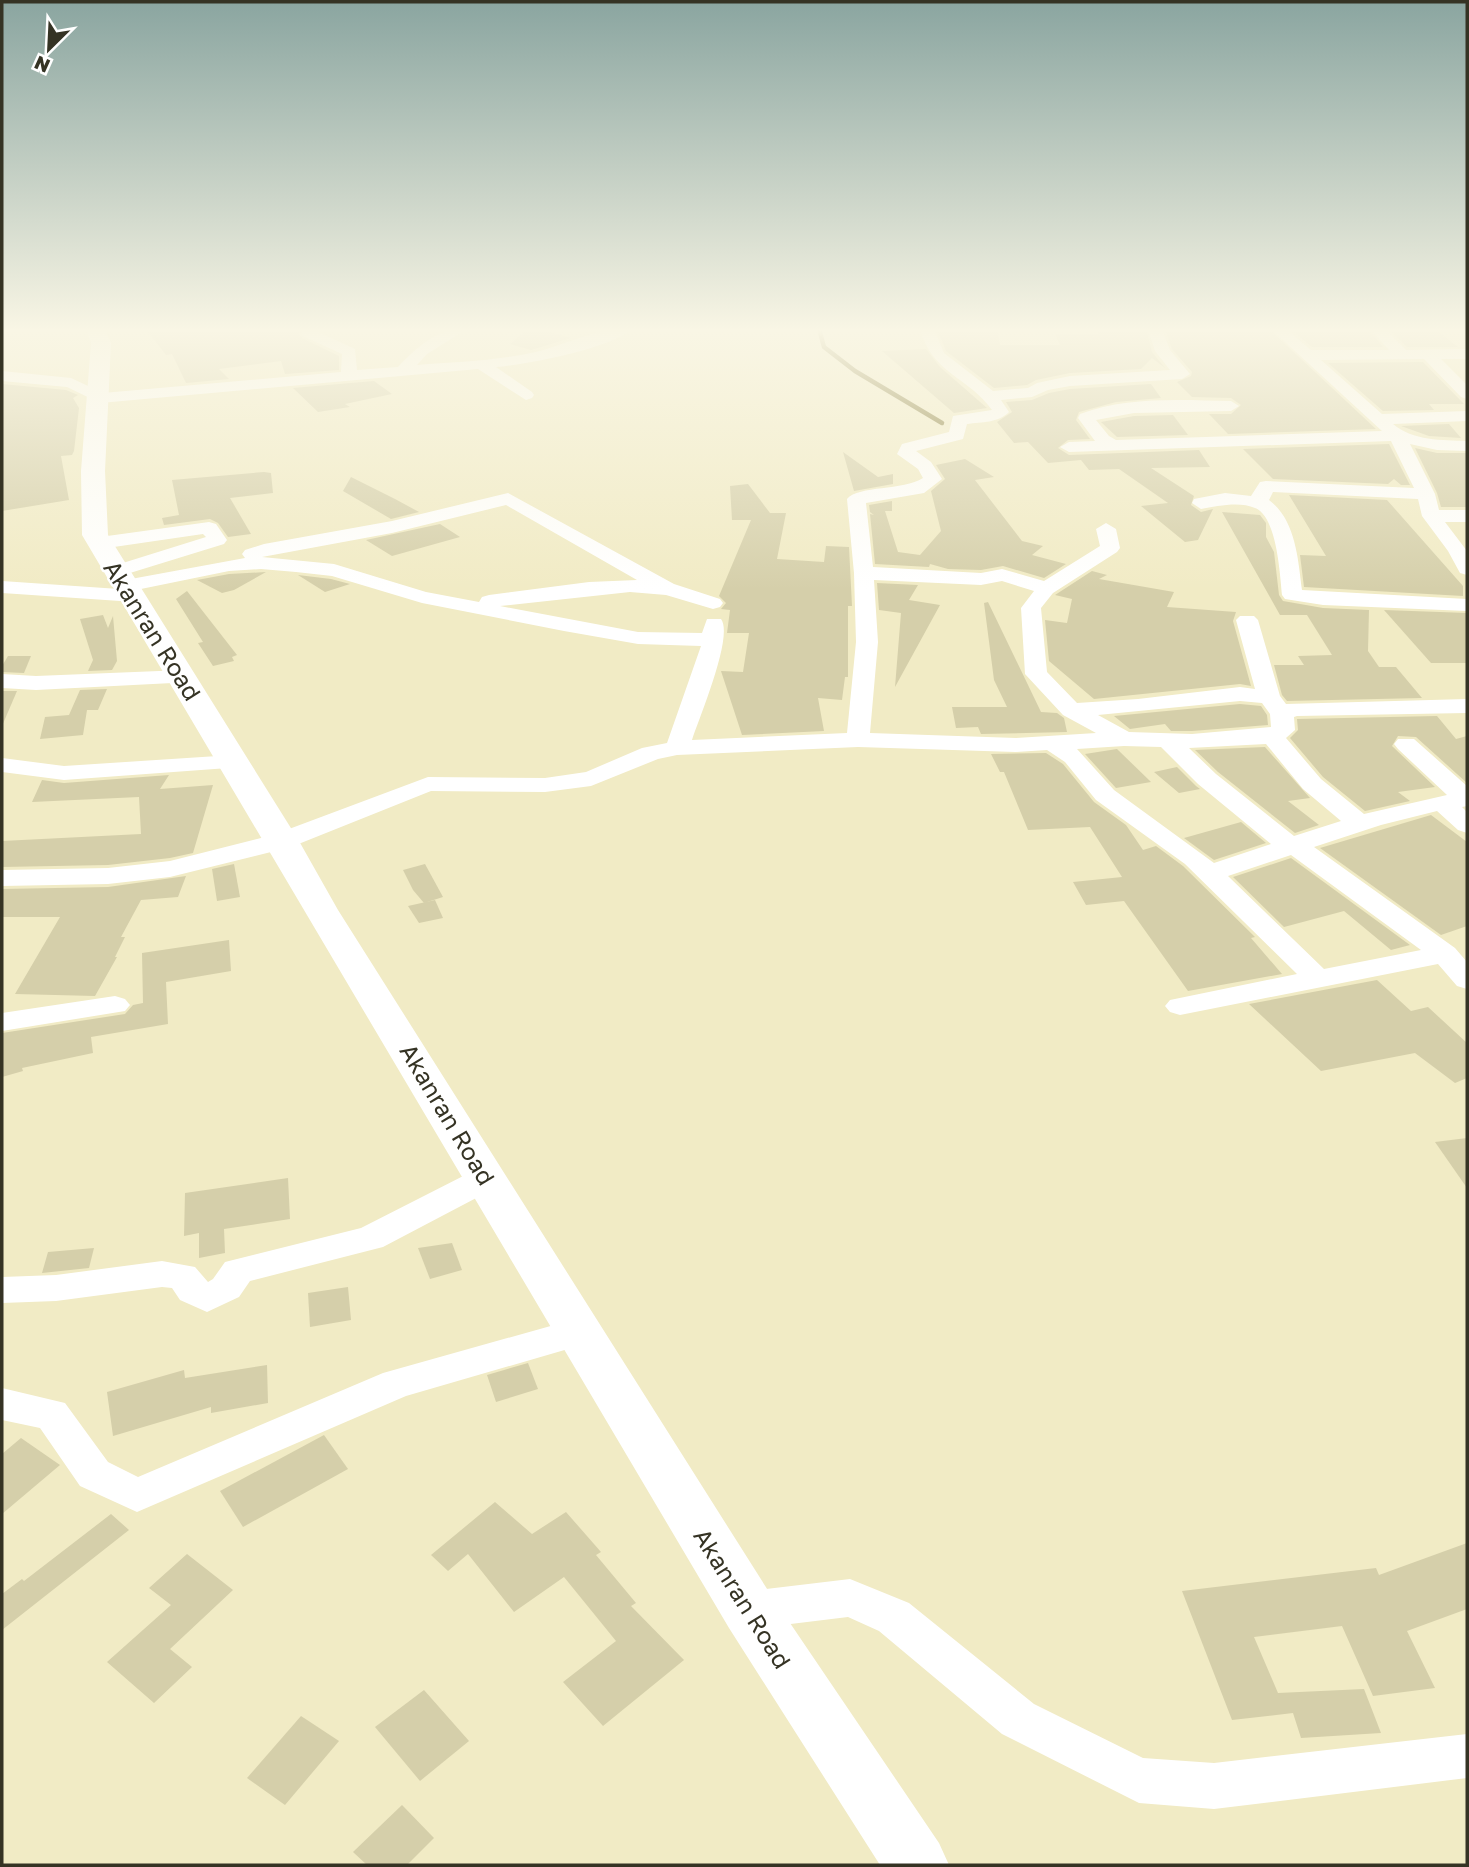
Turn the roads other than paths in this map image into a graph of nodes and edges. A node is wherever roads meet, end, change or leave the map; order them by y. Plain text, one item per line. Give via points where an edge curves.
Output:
1 (98, 416) edge
2 (993, 416) edge
3 (1091, 416) edge
4 (1377, 416) edge
5 (1463, 416) edge
6 (1380, 419) junction
7 (1397, 436) junction
8 (1114, 446) junction
9 (1467, 446) edge
10 (1069, 447) dead end
11 (1426, 494) junction
12 (1257, 500) junction
13 (1201, 503) dead end
14 (1431, 516) junction
15 (1467, 516) edge
16 (1106, 529) dead end
17 (155, 535) junction
18 (165, 557) junction
19 (1467, 567) edge
20 (209, 569) junction
21 (864, 573) junction
22 (120, 574) junction
23 (2, 587) edge
24 (1046, 589) junction
25 (667, 590) junction
26 (454, 603) junction
27 (1467, 606) edge
28 (1247, 620) dead end
29 (712, 640) junction
30 (184, 677) junction
31 (2, 681) edge
32 (1467, 706) edge
33 (1071, 710) junction
34 (1274, 716) junction
35 (1124, 739) junction
36 (858, 740) junction
37 (1167, 740) junction
38 (1406, 744) dead end
39 (677, 748) junction
40 (1077, 749) junction
41 (233, 762) junction
42 (2, 765) edge
43 (1459, 800) edge
44 (1358, 822) junction
45 (1467, 825) edge
46 (282, 841) junction
47 (1293, 846) junction
48 (1208, 871) junction
49 (2, 878) edge
50 (1445, 954) junction
51 (1319, 980) junction
52 (1467, 980) edge
53 (115, 1005) dead end
54 (1180, 1006) dead end
55 (2, 1022) edge
56 (487, 1178) junction
57 (2, 1290) edge
58 (579, 1332) junction
59 (2, 1403) edge
60 (749, 1609) junction
61 (1467, 1756) edge
62 (917, 1865) edge

1 - 22 main road, Akanran Road via 93,471 95,535
2 - 21 street via 959,420 957,435 908,448 906,454 925,466 933,479 918,489 856,499
3 - 8 street via 1086,418 1103,440
4 - 6 street
5 - 6 street
6 - 7 street
7 - 8 street
7 - 9 street
7 - 11 street
8 - 10 street
11 - 12 street via 1266,486
11 - 14 street
12 - 13 street
12 - 27 street via 1268,508 1284,541 1292,595
14 - 15 street
14 - 19 street
16 - 24 street via 1110,548
17 - 18 street
17 - 18 street via 209,528 217,540
17 - 22 street
18 - 22 street
20 - 22 street via 165,580
20 - 25 street via 272,548 353,535 508,499
20 - 26 street via 261,562 334,570
21 - 24 street via 981,579 1002,575
21 - 36 street via 866,642
22 - 23 street
22 - 30 main road, Akanran Road
24 - 33 street via 1031,608 1036,674
25 - 26 street via 606,586
25 - 29 street via 716,594
26 - 29 street via 638,638
28 - 34 street
29 - 39 street
30 - 31 street
30 - 41 main road, Akanran Road
32 - 34 street via 1294,709
33 - 34 street via 1240,694
33 - 35 street
34 - 37 street
34 - 44 street via 1312,783
35 - 37 street
35 - 40 street
36 - 39 street
36 - 40 street via 1050,742
37 - 47 street via 1207,779
38 - 43 street
39 - 46 street via 651,753 591,779 545,785 428,784
40 - 48 street via 1105,795
41 - 42 street via 64,773
41 - 46 main road, Akanran Road
43 - 44 street
43 - 45 street
44 - 47 street
46 - 49 street via 170,869 108,876
46 - 56 main road, Akanran Road
47 - 48 street
47 - 50 street
48 - 51 street
50 - 51 street
50 - 52 street
51 - 54 street
53 - 55 street
56 - 57 street via 370,1238 238,1270 226,1288 207,1298 192,1290 182,1276 162,1274
56 - 58 main road, Akanran Road
58 - 59 street via 396,1384 137,1495 94,1474 51,1414
58 - 60 main road, Akanran Road
60 - 61 street via 850,1598 894,1617 1018,1719 1139,1780 1214,1786
60 - 62 main road, Akanran Road

